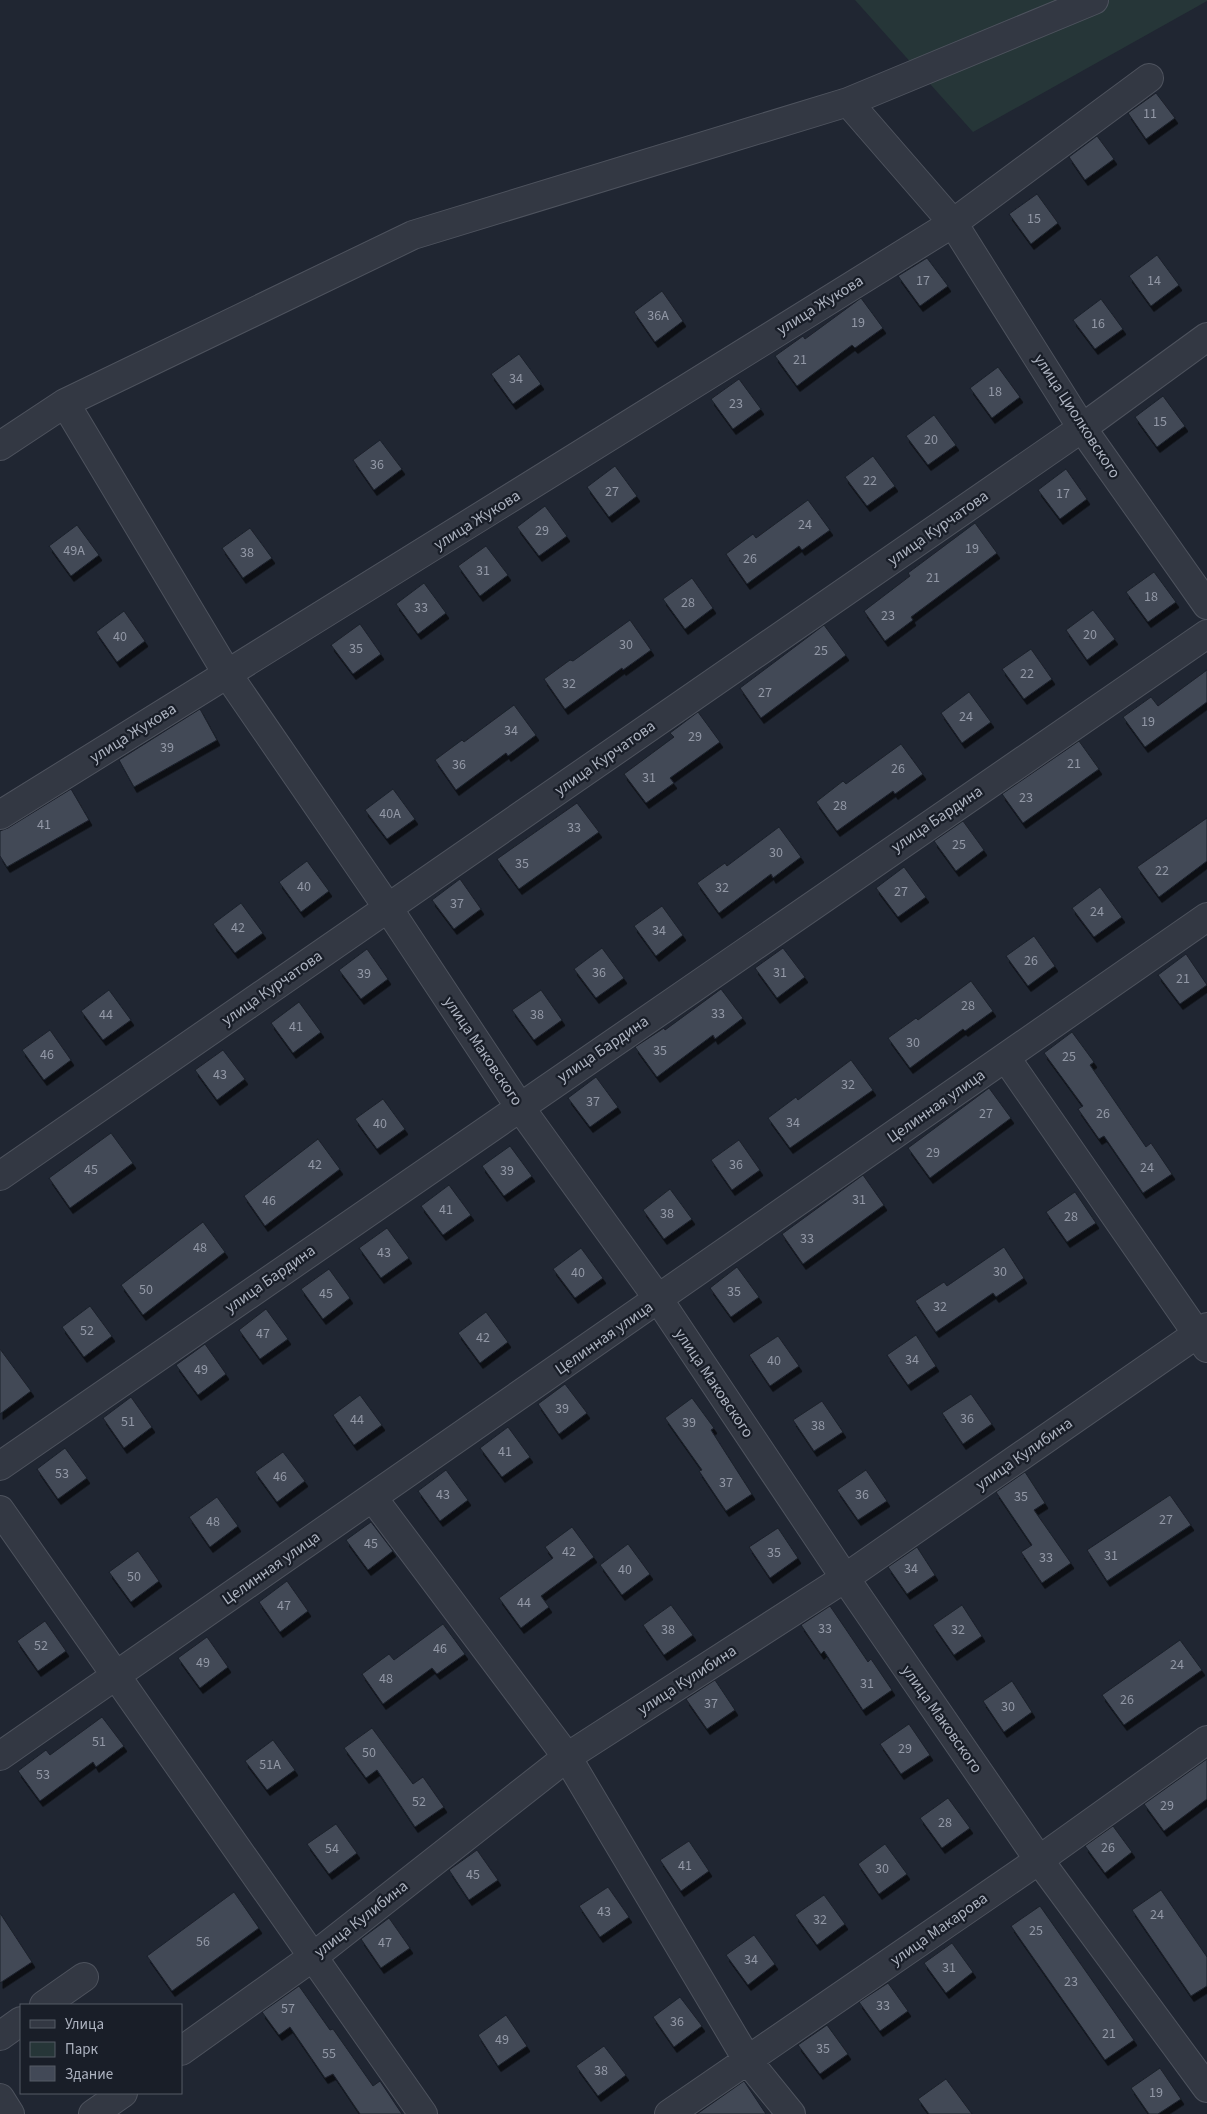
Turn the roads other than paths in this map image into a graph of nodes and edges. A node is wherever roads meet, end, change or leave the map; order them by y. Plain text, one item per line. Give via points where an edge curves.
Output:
1 (1094, 0) edge
2 (1148, 78) dead end
3 (848, 102) junction
4 (953, 223) junction
5 (1207, 337) edge
6 (65, 403) junction
7 (1082, 428) junction
8 (0, 446) edge
9 (1207, 605) edge
10 (1207, 634) edge
11 (228, 675) junction
12 (0, 815) edge
13 (388, 908) junction
14 (1207, 917) edge
15 (1006, 1058) junction
16 (519, 1106) junction
17 (0, 1176) edge
18 (659, 1300) junction
19 (1204, 1336) edge
20 (0, 1466) edge
21 (373, 1498) junction
22 (0, 1510) edge
23 (845, 1578) junction
24 (116, 1675) junction
25 (1207, 1740) edge
26 (0, 1756) edge
27 (567, 1757) junction
28 (1039, 1860) junction
29 (314, 1956) junction
30 (84, 1977) dead end
31 (45, 2004) edge
32 (20, 2022) edge
33 (0, 2036) edge
34 (182, 2050) edge
35 (748, 2061) junction
36 (1207, 2088) edge
37 (122, 2094) edge
38 (0, 2098) edge
39 (10, 2114) edge
40 (93, 2114) edge
41 (423, 2114) edge
42 (669, 2114) edge
43 (791, 2114) edge

1 - 3 street
2 - 4 street, улица Жукова
3 - 4 street, улица Циолковского
3 - 6 street via 413,235
4 - 7 street, улица Циолковского
4 - 11 street, улица Жукова
5 - 7 street, улица Курчатова
6 - 8 street
6 - 11 street, улица Маковского
7 - 9 street, улица Циолковского
7 - 13 street, улица Курчатова
10 - 16 street, улица Бардина
11 - 12 street, улица Жукова
11 - 13 street, улица Маковского
13 - 16 street, улица Маковского
13 - 17 street, улица Курчатова
14 - 15 street, Целинная улица
15 - 18 street, Целинная улица
15 - 19 street
16 - 18 street, улица Маковского
16 - 20 street, улица Бардина
18 - 21 street, Целинная улица
18 - 23 street, улица Маковского
19 - 23 street, улица Кулибина
21 - 24 street, Целинная улица
21 - 27 street
22 - 24 street
23 - 27 street, улица Кулибина
23 - 28 street, улица Маковского
24 - 26 street, Целинная улица
24 - 29 street
25 - 28 street, улица Макарова
27 - 29 street, улица Кулибина
27 - 35 street
28 - 35 street, улица Макарова
28 - 36 street, улица Маковского
29 - 34 street, улица Кулибина
29 - 41 street
30 - 31 street
32 - 33 street
35 - 42 street, улица Макарова
35 - 43 street
37 - 40 street
38 - 39 street

